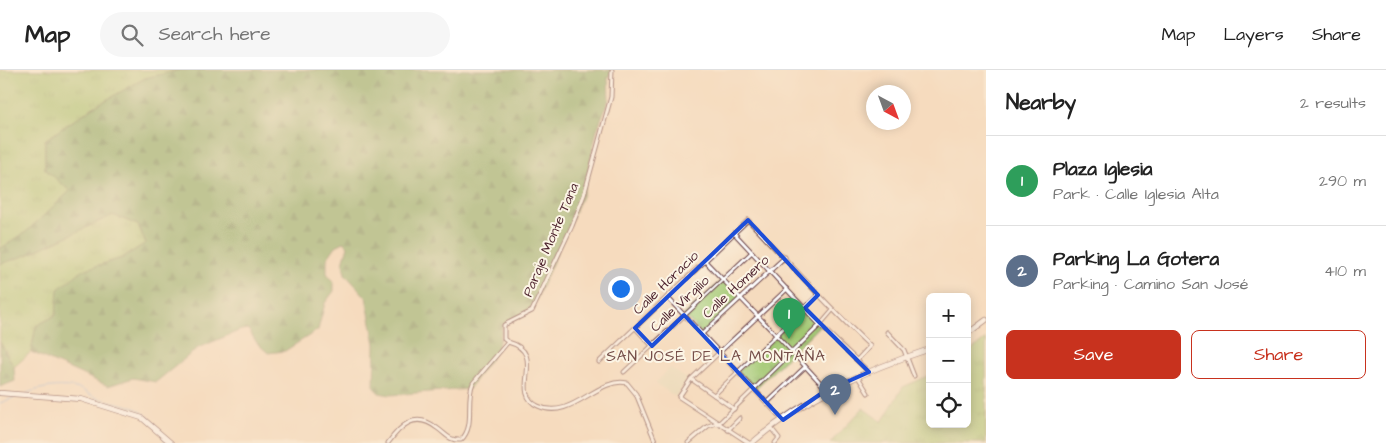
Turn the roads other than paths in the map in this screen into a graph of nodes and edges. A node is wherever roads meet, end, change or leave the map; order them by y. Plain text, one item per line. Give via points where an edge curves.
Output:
1 (612, 70) edge
2 (734, 233) junction
3 (752, 252) junction
4 (785, 257) junction
5 (705, 261) junction
6 (770, 271) junction
7 (722, 279) junction
8 (787, 289) junction
9 (818, 295) junction
10 (667, 297) junction
11 (741, 298) junction
12 (805, 308) junction
13 (832, 312) junction
14 (684, 315) junction
15 (758, 316) junction
16 (986, 320) edge
17 (820, 325) junction
18 (635, 328) junction
19 (971, 331) edge
20 (887, 332) dead end
21 (702, 334) junction
22 (776, 335) junction
23 (508, 342) junction
24 (652, 346) junction
25 (926, 350) edge
26 (719, 352) junction
27 (793, 354) junction
28 (907, 357) junction
29 (858, 359) junction
30 (599, 362) dead end
31 (805, 367) junction
32 (738, 371) junction
33 (624, 372) dead end
34 (869, 372) junction
35 (914, 376) dead end
36 (858, 377) junction
37 (691, 379) junction
38 (755, 389) junction
39 (828, 390) junction
40 (0, 393) edge
41 (868, 393) dead end
42 (714, 395) junction
43 (767, 403) junction
44 (734, 409) junction
45 (740, 418) dead end
46 (783, 420) junction
47 (718, 424) junction
48 (771, 428) junction
49 (728, 430) junction
50 (170, 442) edge
51 (388, 443) edge
52 (656, 443) edge
53 (688, 443) edge
54 (751, 443) edge
55 (775, 443) edge

1 - 23 street, Paraje Monte Tana via 611,96 584,196 532,311 504,325 504,339
2 - 3 street
2 - 4 street, Calle Horacio via 748,220
2 - 5 street, Calle Horacio
3 - 6 street
3 - 7 street, Calle Virgilio
4 - 6 street, Calle Homero
4 - 9 street
5 - 7 street
5 - 10 street, Calle Horacio
6 - 8 street
6 - 11 street, Calle Homero
7 - 11 street
7 - 14 street, Calle Virgilio
8 - 12 street
8 - 15 street
9 - 12 street
9 - 13 street
10 - 14 street
10 - 18 street, Calle Horacio
11 - 15 street
11 - 21 street, Calle Homero
12 - 17 street
12 - 22 street
13 - 17 street
13 - 29 street via 870,346
14 - 21 street
14 - 24 street, Calle Virgilio
15 - 22 street
15 - 26 street
16 - 19 main road
17 - 27 street
17 - 29 street
18 - 24 street
18 - 30 street, Calle Horacio
20 - 28 street
21 - 26 street
22 - 27 street
22 - 32 street
23 - 51 street via 473,383 468,430 461,440 450,439 436,426 417,420 406,422
23 - 52 street via 527,353 526,378 533,403 552,410 563,408 614,383 627,383 636,394
24 - 33 street, Calle Virgilio
25 - 28 main road
26 - 32 street
26 - 37 street
27 - 31 street
27 - 38 street
28 - 34 main road
28 - 35 street
29 - 34 street
31 - 39 street
31 - 43 street
32 - 38 street
32 - 42 street
34 - 36 main road
36 - 39 main road
36 - 41 street
37 - 42 street
37 - 47 street via 679,397
38 - 43 street
38 - 44 street
39 - 46 main road
40 - 50 main road via 80,399 133,414
42 - 44 street
43 - 46 street
44 - 47 street
45 - 49 street
46 - 48 main road
47 - 49 street
47 - 53 street via 708,426
48 - 54 main road
48 - 55 street via 779,438
49 - 54 street

